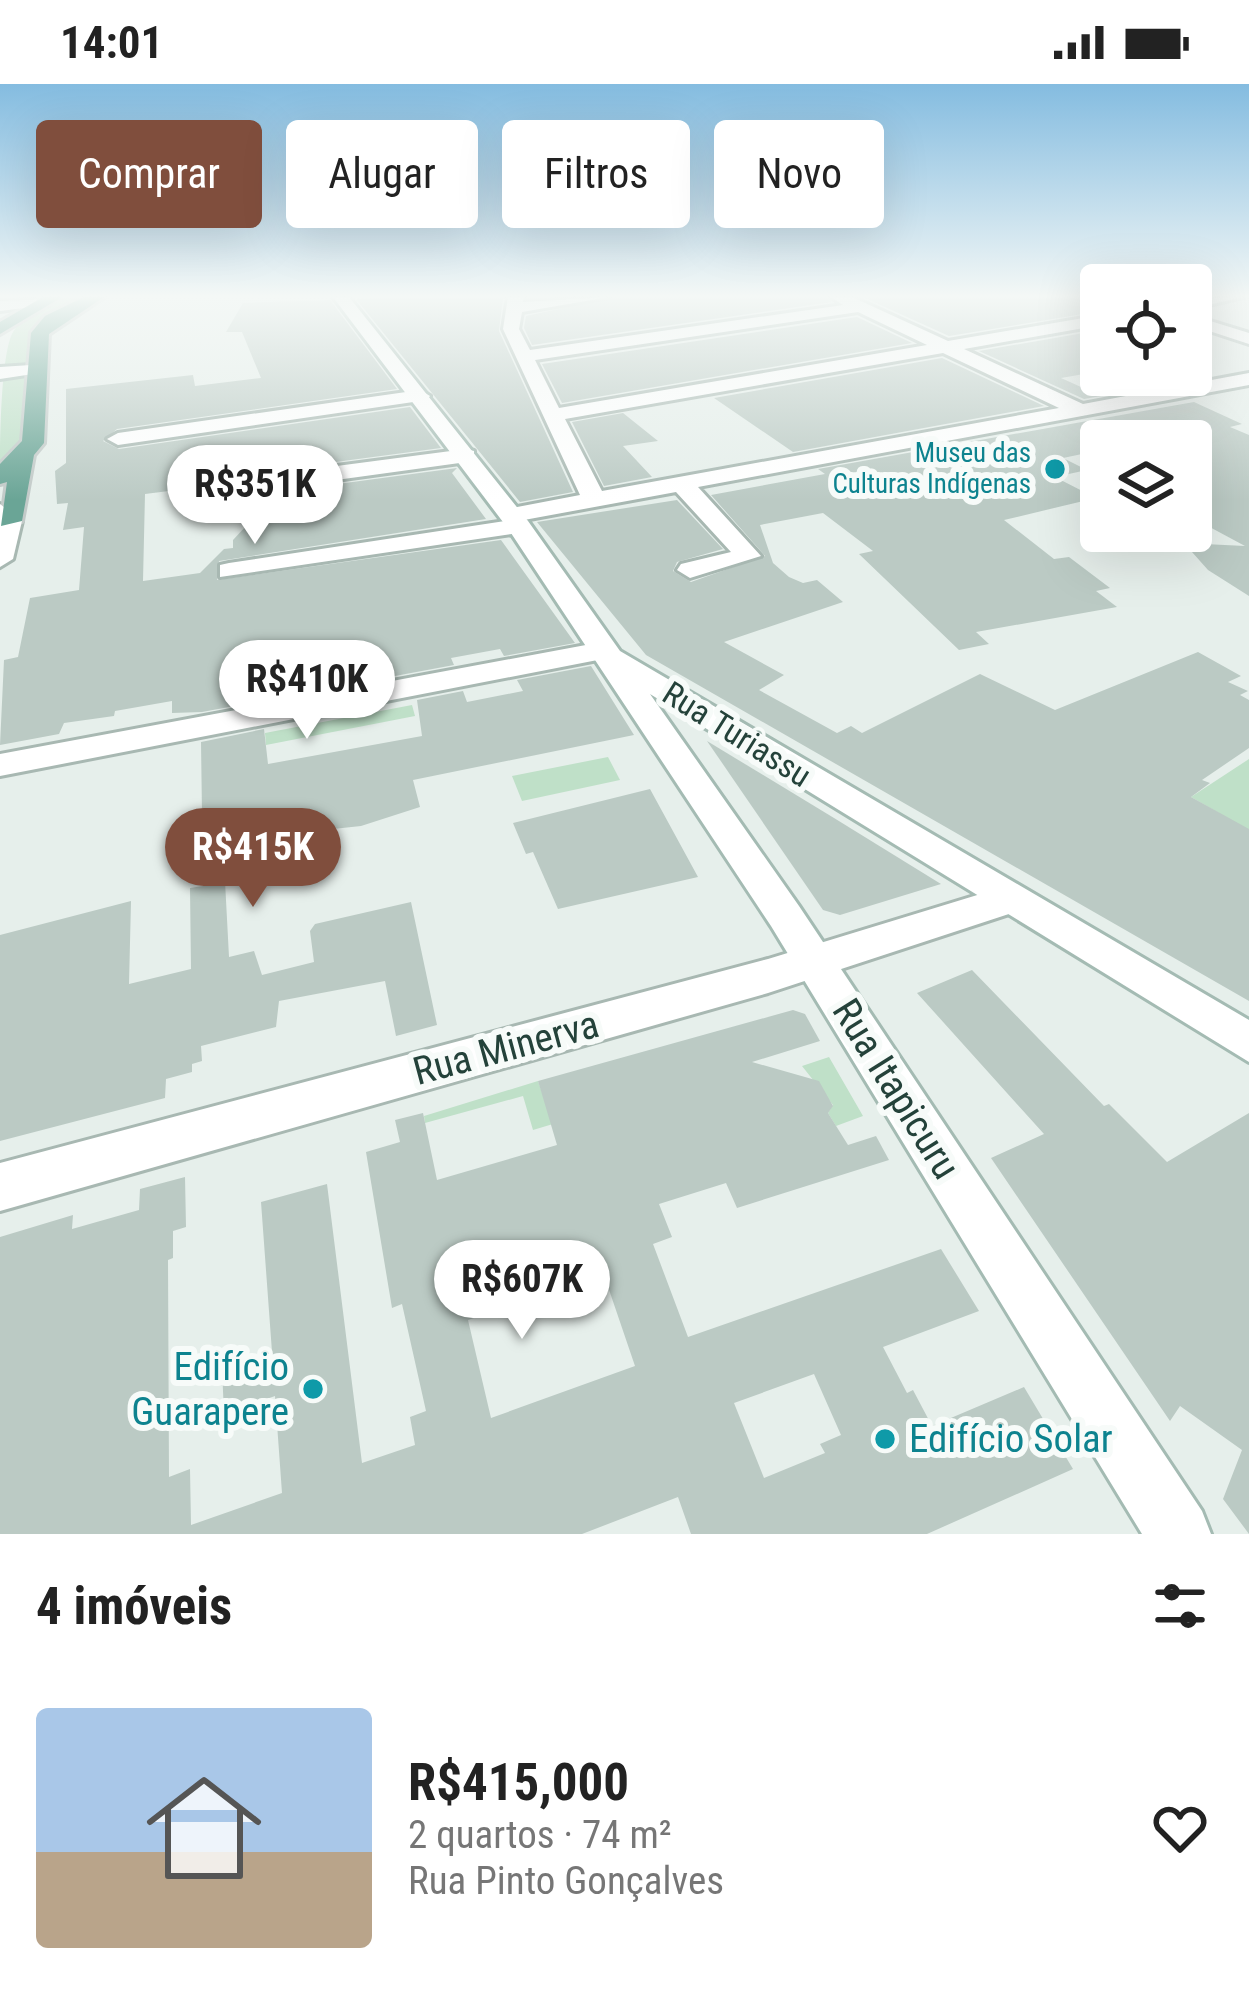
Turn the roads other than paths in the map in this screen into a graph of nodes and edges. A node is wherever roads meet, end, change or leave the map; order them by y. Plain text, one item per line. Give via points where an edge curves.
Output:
1 (39, 365) edge
2 (395, 365) edge
3 (526, 365) edge
4 (840, 365) edge
5 (986, 365) edge
6 (39, 368) junction
7 (0, 373) edge
8 (1249, 379) edge
9 (420, 396) junction
10 (1080, 410) junction
11 (552, 415) junction
12 (118, 439) dead end
13 (466, 456) junction
14 (24, 457) junction
15 (329, 474) dead end
16 (0, 477) edge
17 (681, 483) junction
18 (593, 499) junction
19 (5, 516) edge
20 (515, 520) junction
21 (0, 559) edge
22 (690, 570) dead end
23 (229, 571) dead end
24 (602, 651) junction
25 (737, 736) junction
26 (679, 759) junction
27 (0, 765) edge
28 (1010, 899) junction
29 (814, 961) junction
30 (1249, 1043) edge
31 (0, 1187) edge
32 (1179, 1534) edge

1 - 6 main road
2 - 9 street, Rua Turiassu
3 - 11 street
4 - 11 street
5 - 10 street
6 - 7 street
6 - 14 main road via 35,431
8 - 10 street
9 - 12 street
9 - 13 street, Rua Turiassu
10 - 17 street
11 - 18 street
13 - 15 street
13 - 20 street, Rua Turiassu
14 - 16 main road
14 - 19 main road
17 - 18 street
17 - 22 street via 748,556
18 - 20 street
19 - 21 street
20 - 23 street
20 - 24 street, Rua Turiassu
24 - 25 street, Rua Turiassu
24 - 26 street, Rua Itapicuru
24 - 27 street
25 - 26 street
25 - 28 street, Rua Turiassu
26 - 29 street, Rua Itapicuru
28 - 29 street, Rua Minerva
28 - 30 street, Rua Turiassu
29 - 31 street, Rua Minerva
29 - 32 street, Rua Itapicuru

